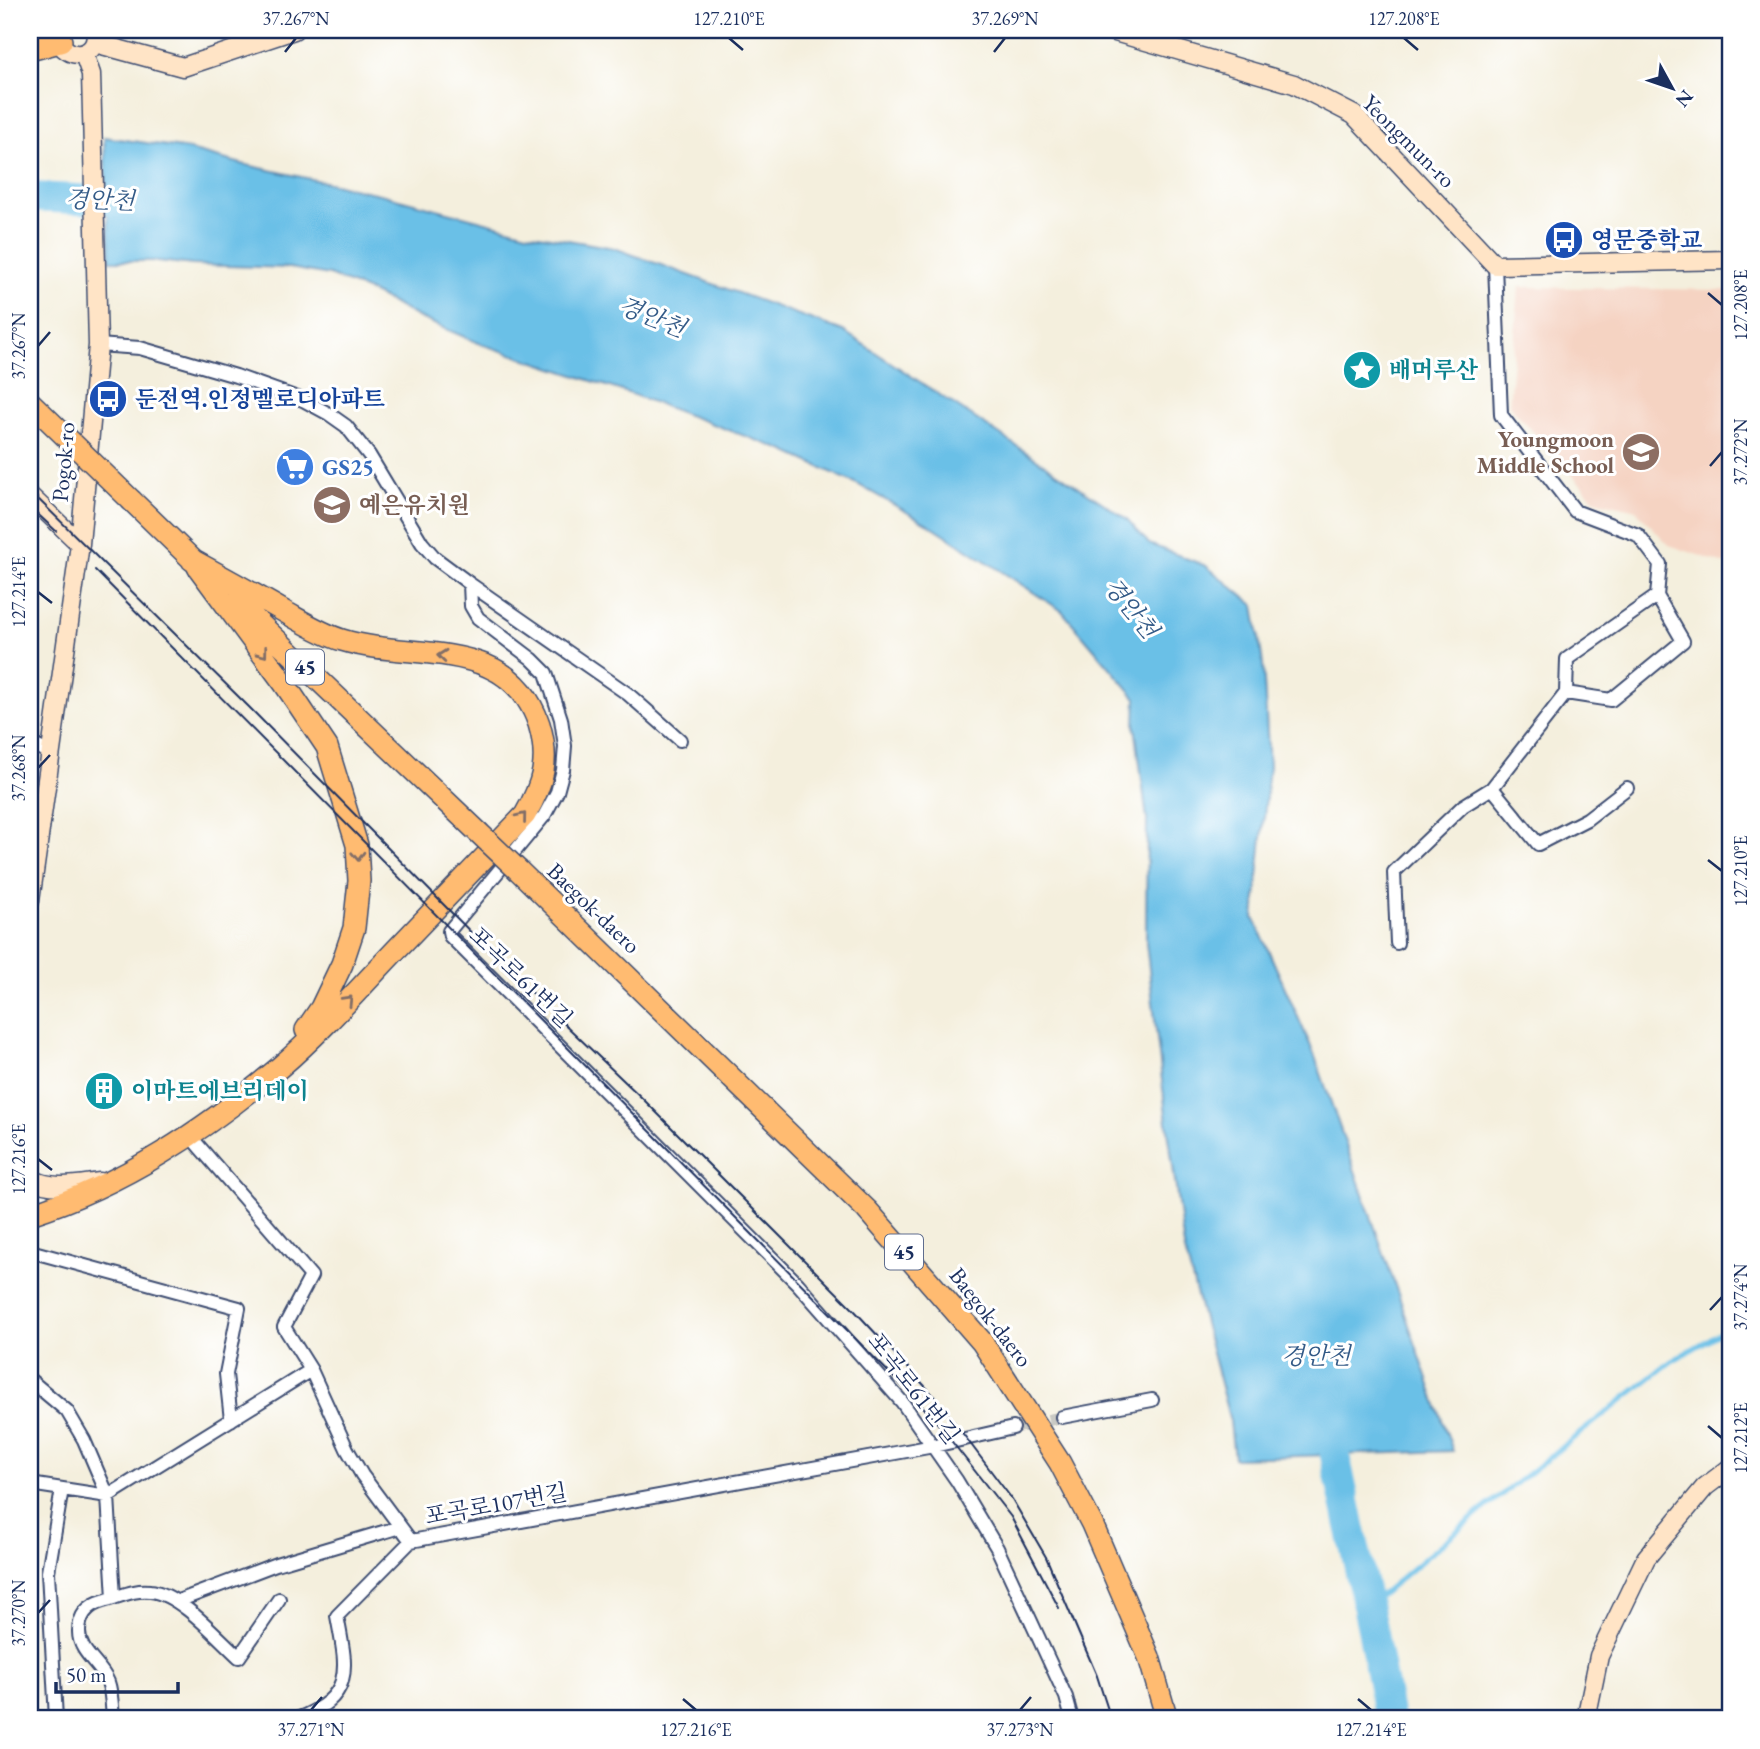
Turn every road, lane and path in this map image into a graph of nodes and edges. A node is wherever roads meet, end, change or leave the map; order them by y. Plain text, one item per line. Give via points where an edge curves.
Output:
1 (294, 30) edge
2 (1108, 30) edge
3 (60, 35) edge
4 (92, 42) edge
5 (30, 48) edge
6 (1730, 260) edge
7 (1496, 265) junction
8 (98, 345) junction
9 (30, 402) edge
10 (30, 496) edge
11 (80, 544) junction
12 (192, 560) junction
13 (470, 584) junction
14 (1657, 596) junction
15 (1566, 693) junction
16 (680, 740) dead end
17 (30, 743) edge
18 (50, 753) junction
19 (1493, 788) junction
20 (1627, 788) dead end
21 (30, 901) edge
22 (1397, 943) dead end
23 (282, 1065) junction
24 (190, 1136) junction
25 (30, 1178) edge
26 (114, 1180) junction
27 (30, 1214) edge
28 (30, 1251) edge
29 (311, 1370) junction
30 (30, 1380) edge
31 (1152, 1400) dead end
32 (1062, 1417) tunnel mouth
33 (231, 1420) junction
34 (1013, 1428) tunnel mouth
35 (934, 1446) junction
36 (1730, 1468) edge
37 (30, 1484) edge
38 (62, 1489) junction
39 (108, 1496) junction
40 (400, 1527) junction
41 (411, 1541) junction
42 (114, 1598) junction
43 (279, 1599) dead end
44 (178, 1601) junction
45 (56, 1719) edge
46 (113, 1719) edge
47 (297, 1719) edge
48 (1072, 1719) edge
49 (1167, 1719) edge
50 (1586, 1719) edge

1 - 4 street via 183,67
2 - 7 street, Yeongmun-ro via 1294,84 1354,115
3 - 4 street via 71,54
3 - 5 highway
4 - 8 street, Pogok-ro
6 - 7 street
7 - 14 street via 1501,415 1575,511 1638,535 1660,564
8 - 11 street, Pogok-ro
8 - 13 street via 140,348 236,376 329,414 358,439 422,543
9 - 12 main road, 45, bridge
10 - 11 street
11 - 18 street, Pogok-ro
12 -> 23 main road via 327,747 357,845 354,928 342,964 321,1008
23 -> 12 main road via 525,815 539,791 544,740 534,710 518,687 496,669 474,660 376,649 340,640
12 - 49 main road, Baegok-daero / 45, bridge via 867,1210 982,1342 1060,1463 1092,1524 1149,1657
13 - 16 street via 628,694
13 - 35 street, 포곡로61번길 via 471,606 478,618 546,673 565,746 557,792 544,816 449,931 450,936 798,1284 902,1402
14 - 15 street via 1567,659
14 - 15 street via 1683,641 1611,699
15 - 19 street
17 - 18 street
18 - 21 street, Pogok-ro
19 - 20 street via 1538,844 1587,819
19 - 22 street via 1464,806 1394,872
23 - 24 main road
24 - 26 main road
24 - 29 street, 포곡로107번길 via 311,1276 284,1326
25 - 26 street via 65,1186
26 - 27 main road
28 - 33 street via 239,1308 226,1374
29 - 33 street
29 - 40 street, 포곡로107번길 via 347,1450
30 - 39 street via 67,1411
31 - 32 street
33 - 39 street
34 - 35 street, 포곡로107번길
35 - 41 street, 포곡로107번길
35 - 48 street, 포곡로61번길 via 997,1548
36 - 50 street via 1705,1486 1646,1558 1600,1656
37 - 38 street
38 - 39 street
38 - 45 street via 48,1572
39 - 42 street
40 - 41 street, 포곡로107번길
40 - 44 street via 276,1564
41 - 47 street via 337,1616 346,1663 344,1679 318,1711
42 - 44 street via 152,1590
42 - 46 street via 91,1605 80,1619 79,1634 84,1652 109,1684
43 - 44 street via 239,1657

